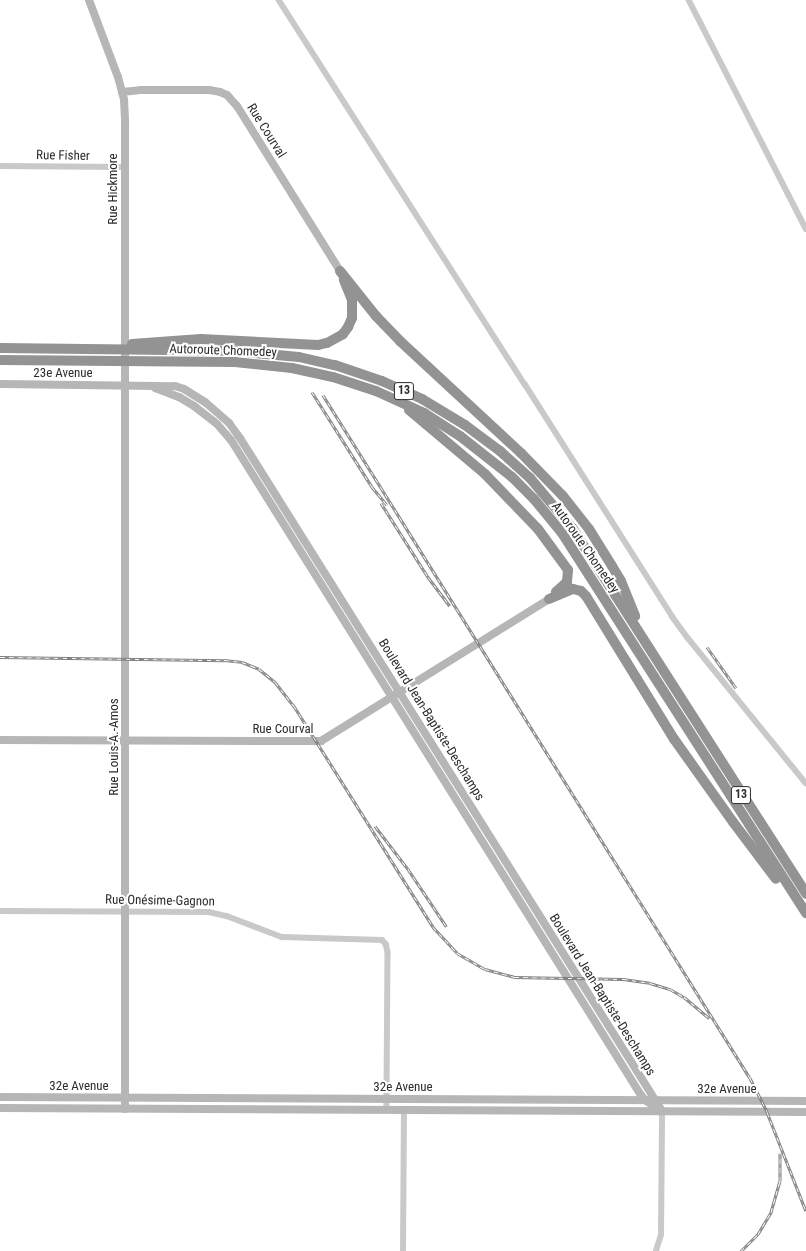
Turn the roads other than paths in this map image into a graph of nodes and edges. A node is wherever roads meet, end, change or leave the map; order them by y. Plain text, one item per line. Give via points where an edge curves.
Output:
1 (89, 0) edge
2 (279, 0) edge
3 (689, 0) edge
4 (122, 92) junction
5 (0, 166) edge
6 (125, 167) junction
7 (806, 229) edge
8 (340, 271) junction
9 (0, 348) edge
10 (60, 349) junction
11 (0, 360) edge
12 (0, 384) edge
13 (125, 385) junction
14 (395, 399) junction
15 (549, 599) junction
16 (644, 638) junction
17 (396, 695) junction
18 (0, 740) edge
19 (126, 740) junction
20 (806, 783) edge
21 (806, 894) edge
22 (0, 911) edge
23 (126, 911) junction
24 (806, 915) edge
25 (582, 993) junction
26 (0, 1097) edge
27 (125, 1098) junction
28 (388, 1099) junction
29 (645, 1100) junction
30 (655, 1100) junction
31 (738, 1101) junction
32 (789, 1101) junction
33 (806, 1101) edge
34 (0, 1108) edge
35 (125, 1109) junction
36 (387, 1110) junction
37 (404, 1110) junction
38 (662, 1111) junction
39 (738, 1112) junction
40 (789, 1112) junction
41 (806, 1112) edge
42 (402, 1251) edge
43 (656, 1251) edge

1 - 4 street, Rue Hickmore via 114,63
2 - 20 street via 672,616
3 - 7 street
4 - 6 street, Rue Hickmore via 125,115
4 - 8 street, Rue Courval via 209,90 227,95
5 - 6 street, Rue Fisher
6 - 13 street, Rue Hickmore
8 - 10 highway via 352,300 352,318 343,334 327,343 190,339
8 - 16 highway via 368,307 400,341 522,453 563,496 588,529 621,581
9 - 10 highway, Autoroute Chomedey / 13
10 - 16 highway, Autoroute Chomedey / 13 via 271,353 339,367 410,393 483,437 541,490 580,537
11 - 14 highway, Autoroute Chomedey / 13 via 260,364 324,374
12 - 13 street, 23e Avenue
13 - 17 street, Boulevard Jean-Baptiste-Deschamps via 146,386 173,394 212,419 226,435
13 - 19 street, Rue Louis-A.-Amos
14 - 15 highway via 485,474 521,510 551,546 567,567 569,575 566,583
14 - 24 highway, Autoroute Chomedey / 13 via 441,423 478,448 517,482 555,524 586,568
15 - 17 street, Rue Courval
15 - 24 highway via 574,589 586,596 674,738 742,836
16 - 21 highway, Autoroute Chomedey / 13
17 - 19 street, Rue Courval via 328,738 316,741
17 - 25 street, Boulevard Jean-Baptiste-Deschamps
18 - 19 street, Rue Courval
19 - 23 street, Rue Louis-A.-Amos
22 - 23 street, Rue Onésime-Gagnon
23 - 27 street, Rue Louis-A.-Amos
23 - 28 street, Rue Onésime-Gagnon via 209,912 227,916 282,937 383,940 388,952
25 - 29 street, Boulevard Jean-Baptiste-Deschamps
25 - 30 street, Boulevard Jean-Baptiste-Deschamps
26 - 27 street, 32e Avenue
27 - 28 street, 32e Avenue
27 - 35 street, Rue Louis-A.-Amos
28 - 29 street, 32e Avenue
28 - 36 street, Rue Onésime-Gagnon
29 - 30 street, 32e Avenue
29 - 38 street, Boulevard Jean-Baptiste-Deschamps
30 - 31 street, 32e Avenue
30 - 38 street, Boulevard Jean-Baptiste-Deschamps
31 - 32 street, 32e Avenue
31 - 39 street
32 - 33 street, 32e Avenue
32 - 40 street
34 - 35 street, 32e Avenue
35 - 36 street, 32e Avenue
36 - 37 street, 32e Avenue
37 - 38 street, 32e Avenue
37 - 42 street
38 - 39 street, 32e Avenue
38 - 43 street via 661,1235
39 - 40 street, 32e Avenue
40 - 41 street, 32e Avenue

